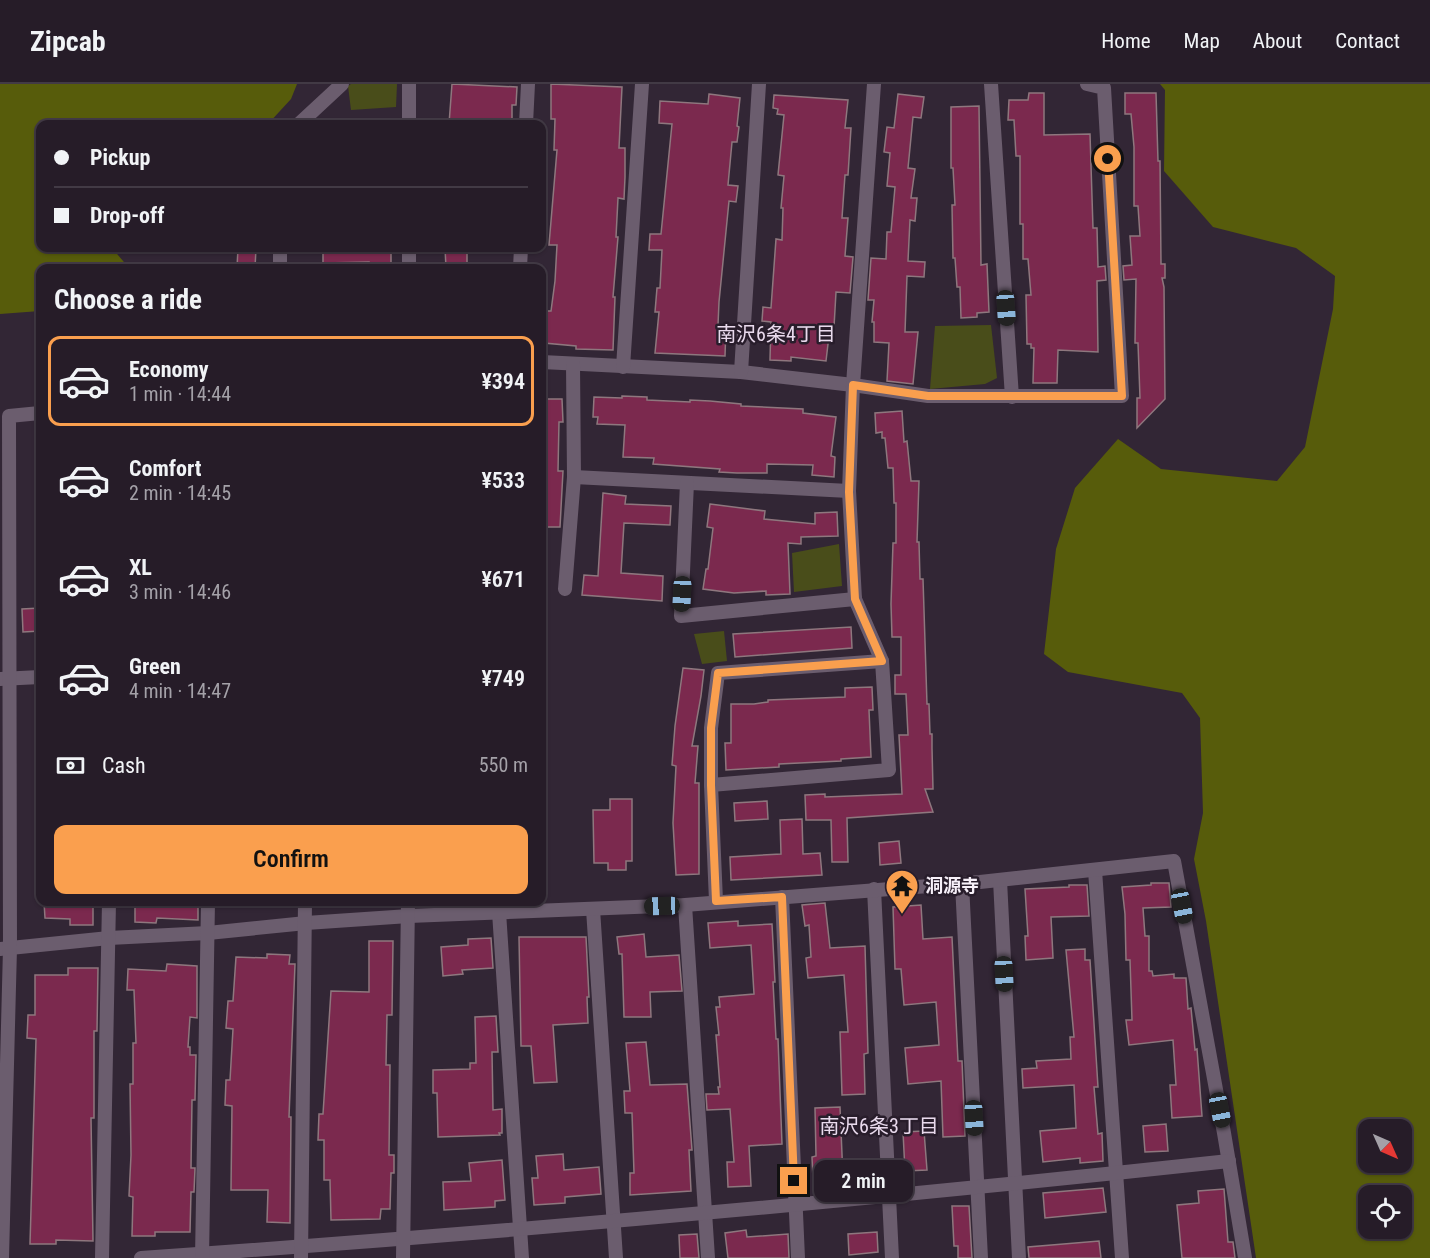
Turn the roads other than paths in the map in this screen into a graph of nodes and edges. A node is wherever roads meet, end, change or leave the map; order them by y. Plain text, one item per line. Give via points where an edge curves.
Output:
1 (342, 84) edge
2 (409, 84) edge
3 (528, 84) edge
4 (642, 84) edge
5 (759, 84) edge
6 (874, 84) edge
7 (992, 84) edge
8 (1087, 84) edge
9 (303, 120) edge
10 (409, 120) edge
11 (526, 120) edge
12 (546, 362) edge
13 (573, 364) junction
14 (623, 367) junction
15 (741, 372) junction
16 (853, 385) junction
17 (1012, 397) junction
18 (36, 413) edge
19 (574, 477) junction
20 (687, 483) junction
21 (849, 492) junction
22 (565, 589) dead end
23 (855, 599) junction
24 (882, 661) junction
25 (36, 677) edge
26 (5, 679) edge
27 (711, 785) junction
28 (1095, 870) junction
29 (1000, 880) junction
30 (962, 884) junction
31 (874, 889) junction
32 (782, 897) junction
33 (716, 901) junction
34 (685, 905) junction
35 (109, 906) edge
36 (208, 906) edge
37 (305, 906) edge
38 (408, 909) edge
39 (593, 909) junction
40 (499, 912) junction
41 (306, 922) junction
42 (208, 933) junction
43 (109, 938) junction
44 (5, 949) edge
45 (1229, 1161) junction
46 (1117, 1173) junction
47 (1014, 1184) junction
48 (978, 1188) junction
49 (889, 1196) junction
50 (795, 1204) junction
51 (705, 1212) junction
52 (614, 1221) junction
53 (520, 1229) junction
54 (404, 1240) junction
55 (301, 1252) edge
56 (202, 1256) edge
57 (2, 1258) edge
58 (102, 1258) edge
59 (141, 1258) edge
60 (404, 1258) edge
61 (522, 1258) edge
62 (616, 1258) edge
63 (708, 1258) edge
64 (798, 1258) edge
65 (892, 1258) edge
66 (981, 1258) edge
67 (1019, 1258) edge
68 (1122, 1258) edge
69 (1245, 1258) edge

1 - 9 street
2 - 10 street
3 - 11 street
4 - 14 street
5 - 15 street
6 - 16 street
7 - 17 street
8 - 17 street via 1104,88 1122,396
12 - 13 street
13 - 14 street
13 - 19 street
14 - 15 street
15 - 16 street
16 - 17 street via 928,396
16 - 21 street
18 - 26 street via 9,416
19 - 20 street
19 - 22 street
20 - 21 street
20 - 23 street via 681,616
21 - 23 street
23 - 24 street
24 - 27 street via 718,673 711,728
24 - 27 street via 889,770
25 - 26 street
26 - 44 street
27 - 33 street
28 - 29 street
28 - 45 street via 1174,861
28 - 46 street
29 - 30 street
29 - 47 street
30 - 31 street
30 - 48 street
31 - 32 street
31 - 49 street
32 - 33 street
32 - 50 street
33 - 34 street
34 - 39 street
34 - 51 street
35 - 43 street
36 - 42 street
37 - 41 street
38 - 40 street
38 - 41 street
38 - 54 street
39 - 40 street
39 - 52 street
40 - 53 street
41 - 42 street
41 - 55 street
42 - 43 street
42 - 56 street
43 - 44 street
43 - 58 street
44 - 57 street
45 - 46 street
45 - 69 street
46 - 47 street
46 - 68 street
47 - 48 street
47 - 67 street
48 - 49 street
48 - 66 street
49 - 50 street
49 - 65 street
50 - 51 street
50 - 64 street
51 - 52 street
51 - 63 street
52 - 53 street
52 - 62 street
53 - 54 street
53 - 61 street
54 - 55 street
54 - 60 street
55 - 56 street
56 - 59 street

